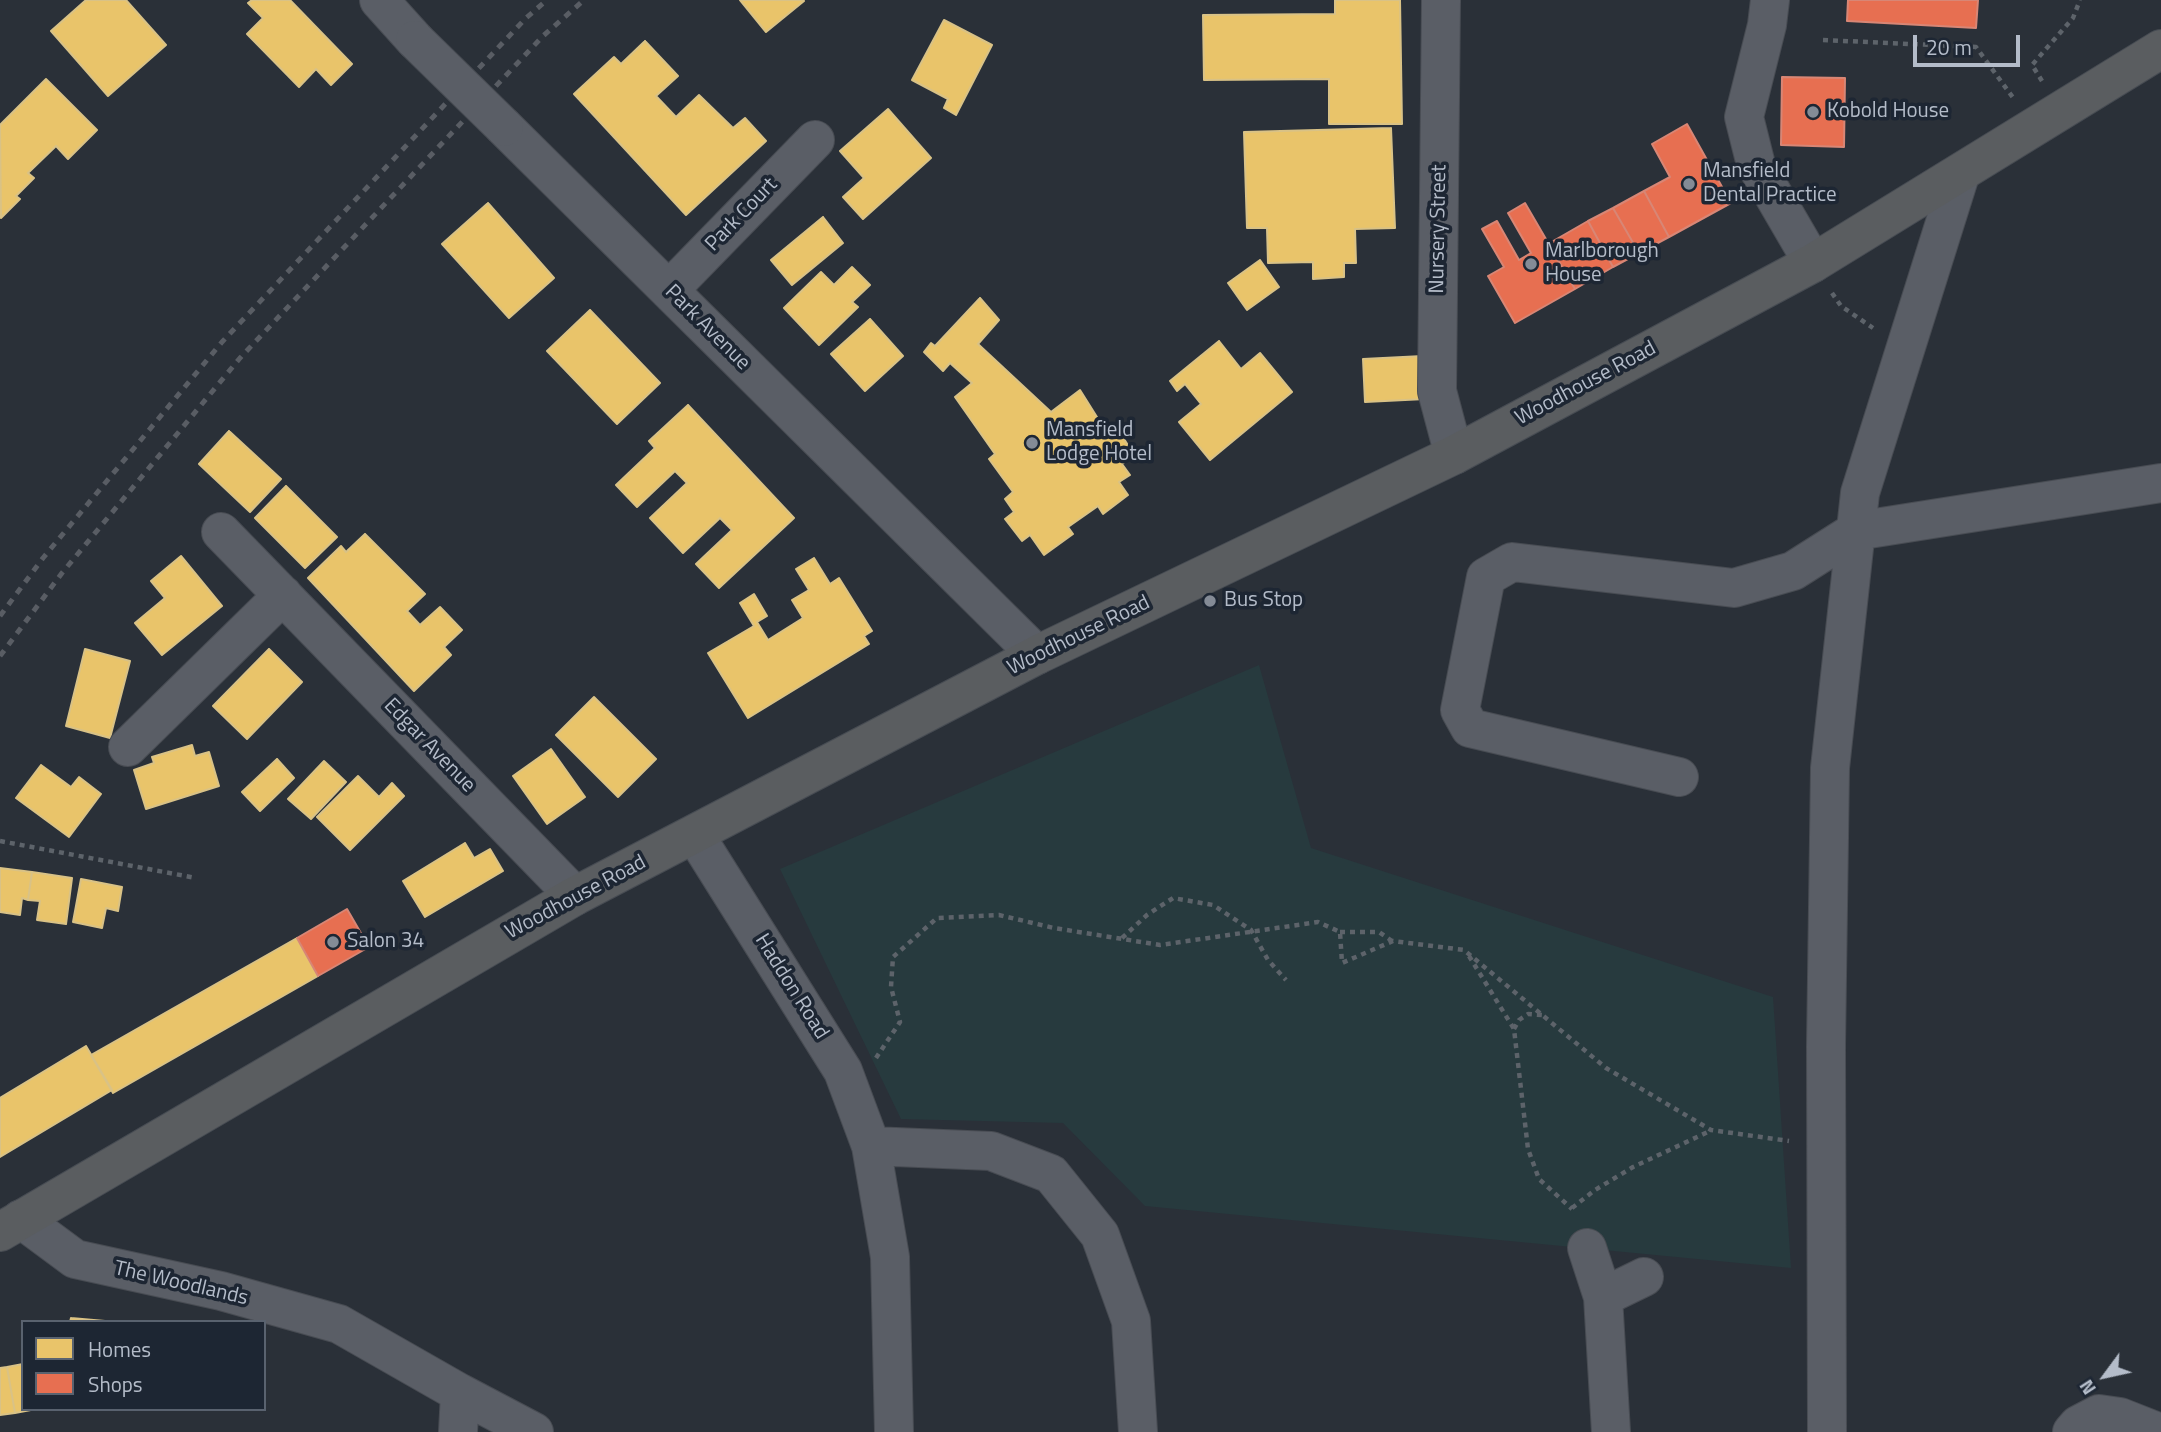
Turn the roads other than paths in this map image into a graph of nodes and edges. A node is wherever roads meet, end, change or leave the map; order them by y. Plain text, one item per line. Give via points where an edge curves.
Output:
1 (379, 0) edge
2 (1441, 0) edge
3 (1770, 0) edge
4 (2161, 49) edge
5 (815, 140) dead end
6 (1960, 174) junction
7 (1813, 263) junction
8 (669, 290) junction
9 (1454, 455) junction
10 (2161, 483) edge
11 (1856, 531) junction
12 (221, 532) dead end
13 (283, 595) junction
14 (1037, 655) junction
15 (128, 747) dead end
16 (1679, 777) dead end
17 (695, 835) junction
18 (575, 896) junction
19 (871, 1146) junction
20 (10, 1225) edge
21 (1587, 1248) road end
22 (1644, 1277) dead end
23 (1603, 1297) junction
24 (460, 1393) junction
25 (458, 1432) edge
26 (534, 1432) edge
27 (894, 1432) edge
28 (1138, 1432) edge
29 (1611, 1432) edge
30 (1827, 1432) edge
31 (2072, 1432) edge
32 (2158, 1432) edge

1 - 8 street, Park Avenue, bridge
2 - 9 street, Nursery Street via 1437,391
3 - 7 street via 1744,117 1756,165
4 - 6 highway, Woodhouse Road
5 - 8 street, Park Court
6 - 7 highway, Woodhouse Road
6 - 11 street via 1860,493
7 - 9 highway, Woodhouse Road
8 - 14 street, Park Avenue
9 - 14 highway, Woodhouse Road
10 - 11 street
11 - 16 street via 1793,571 1734,588 1512,562 1486,577 1460,710 1470,728
11 - 30 street via 1830,768
12 - 13 street, Edgar Avenue
13 - 15 street
13 - 18 street, Edgar Avenue
14 - 17 highway, Woodhouse Road
17 - 18 highway, Woodhouse Road
17 - 19 street, Haddon Road via 843,1071
18 - 20 highway, Woodhouse Road
19 - 27 street, Haddon Road via 890,1257
19 - 28 street via 991,1151 1051,1174 1100,1235 1131,1321
20 - 24 street, The Woodlands via 75,1259 220,1291 339,1324
21 - 23 street
22 - 23 street
23 - 29 street
24 - 25 street
24 - 26 street, The Woodlands
31 - 32 street via 2099,1414

